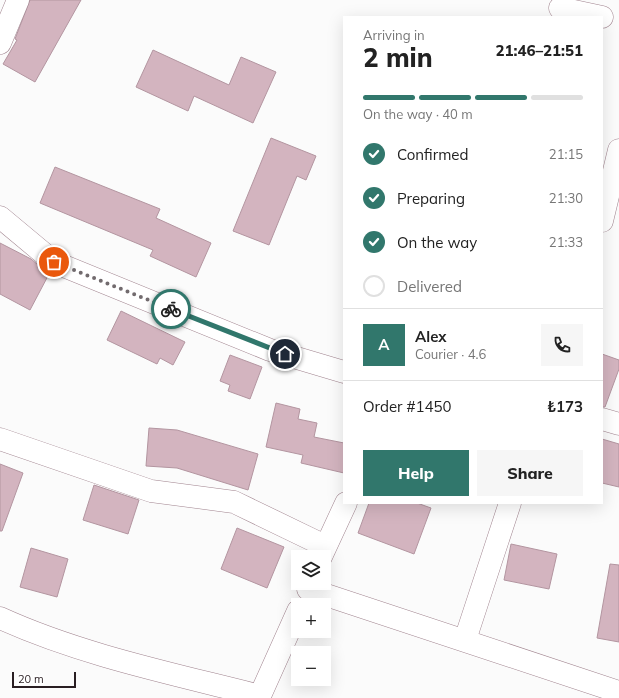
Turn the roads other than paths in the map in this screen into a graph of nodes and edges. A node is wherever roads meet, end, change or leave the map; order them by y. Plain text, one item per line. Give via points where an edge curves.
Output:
1 (15, 2) edge
2 (560, 8) edge
3 (597, 16) edge
4 (603, 17) edge
5 (619, 21) edge
6 (0, 43) edge
7 (619, 150) edge
8 (0, 217) edge
9 (603, 217) edge
10 (343, 372) edge
11 (603, 419) edge
12 (619, 424) edge
13 (0, 439) edge
14 (346, 504) edge
15 (510, 504) edge
16 (319, 550) edge
17 (324, 550) edge
18 (306, 592) edge
19 (0, 618) edge
20 (291, 627) edge
21 (465, 640) junction
22 (619, 692) edge
23 (260, 697) edge

1 - 6 street
2 - 3 street
4 - 5 street
7 - 9 street
8 - 10 street via 54,262 270,350
11 - 12 street
13 - 16 street via 151,491 234,502
14 - 17 street
15 - 21 street
18 - 21 street
19 - 23 street via 29,631 134,664
20 - 23 street
21 - 22 street

